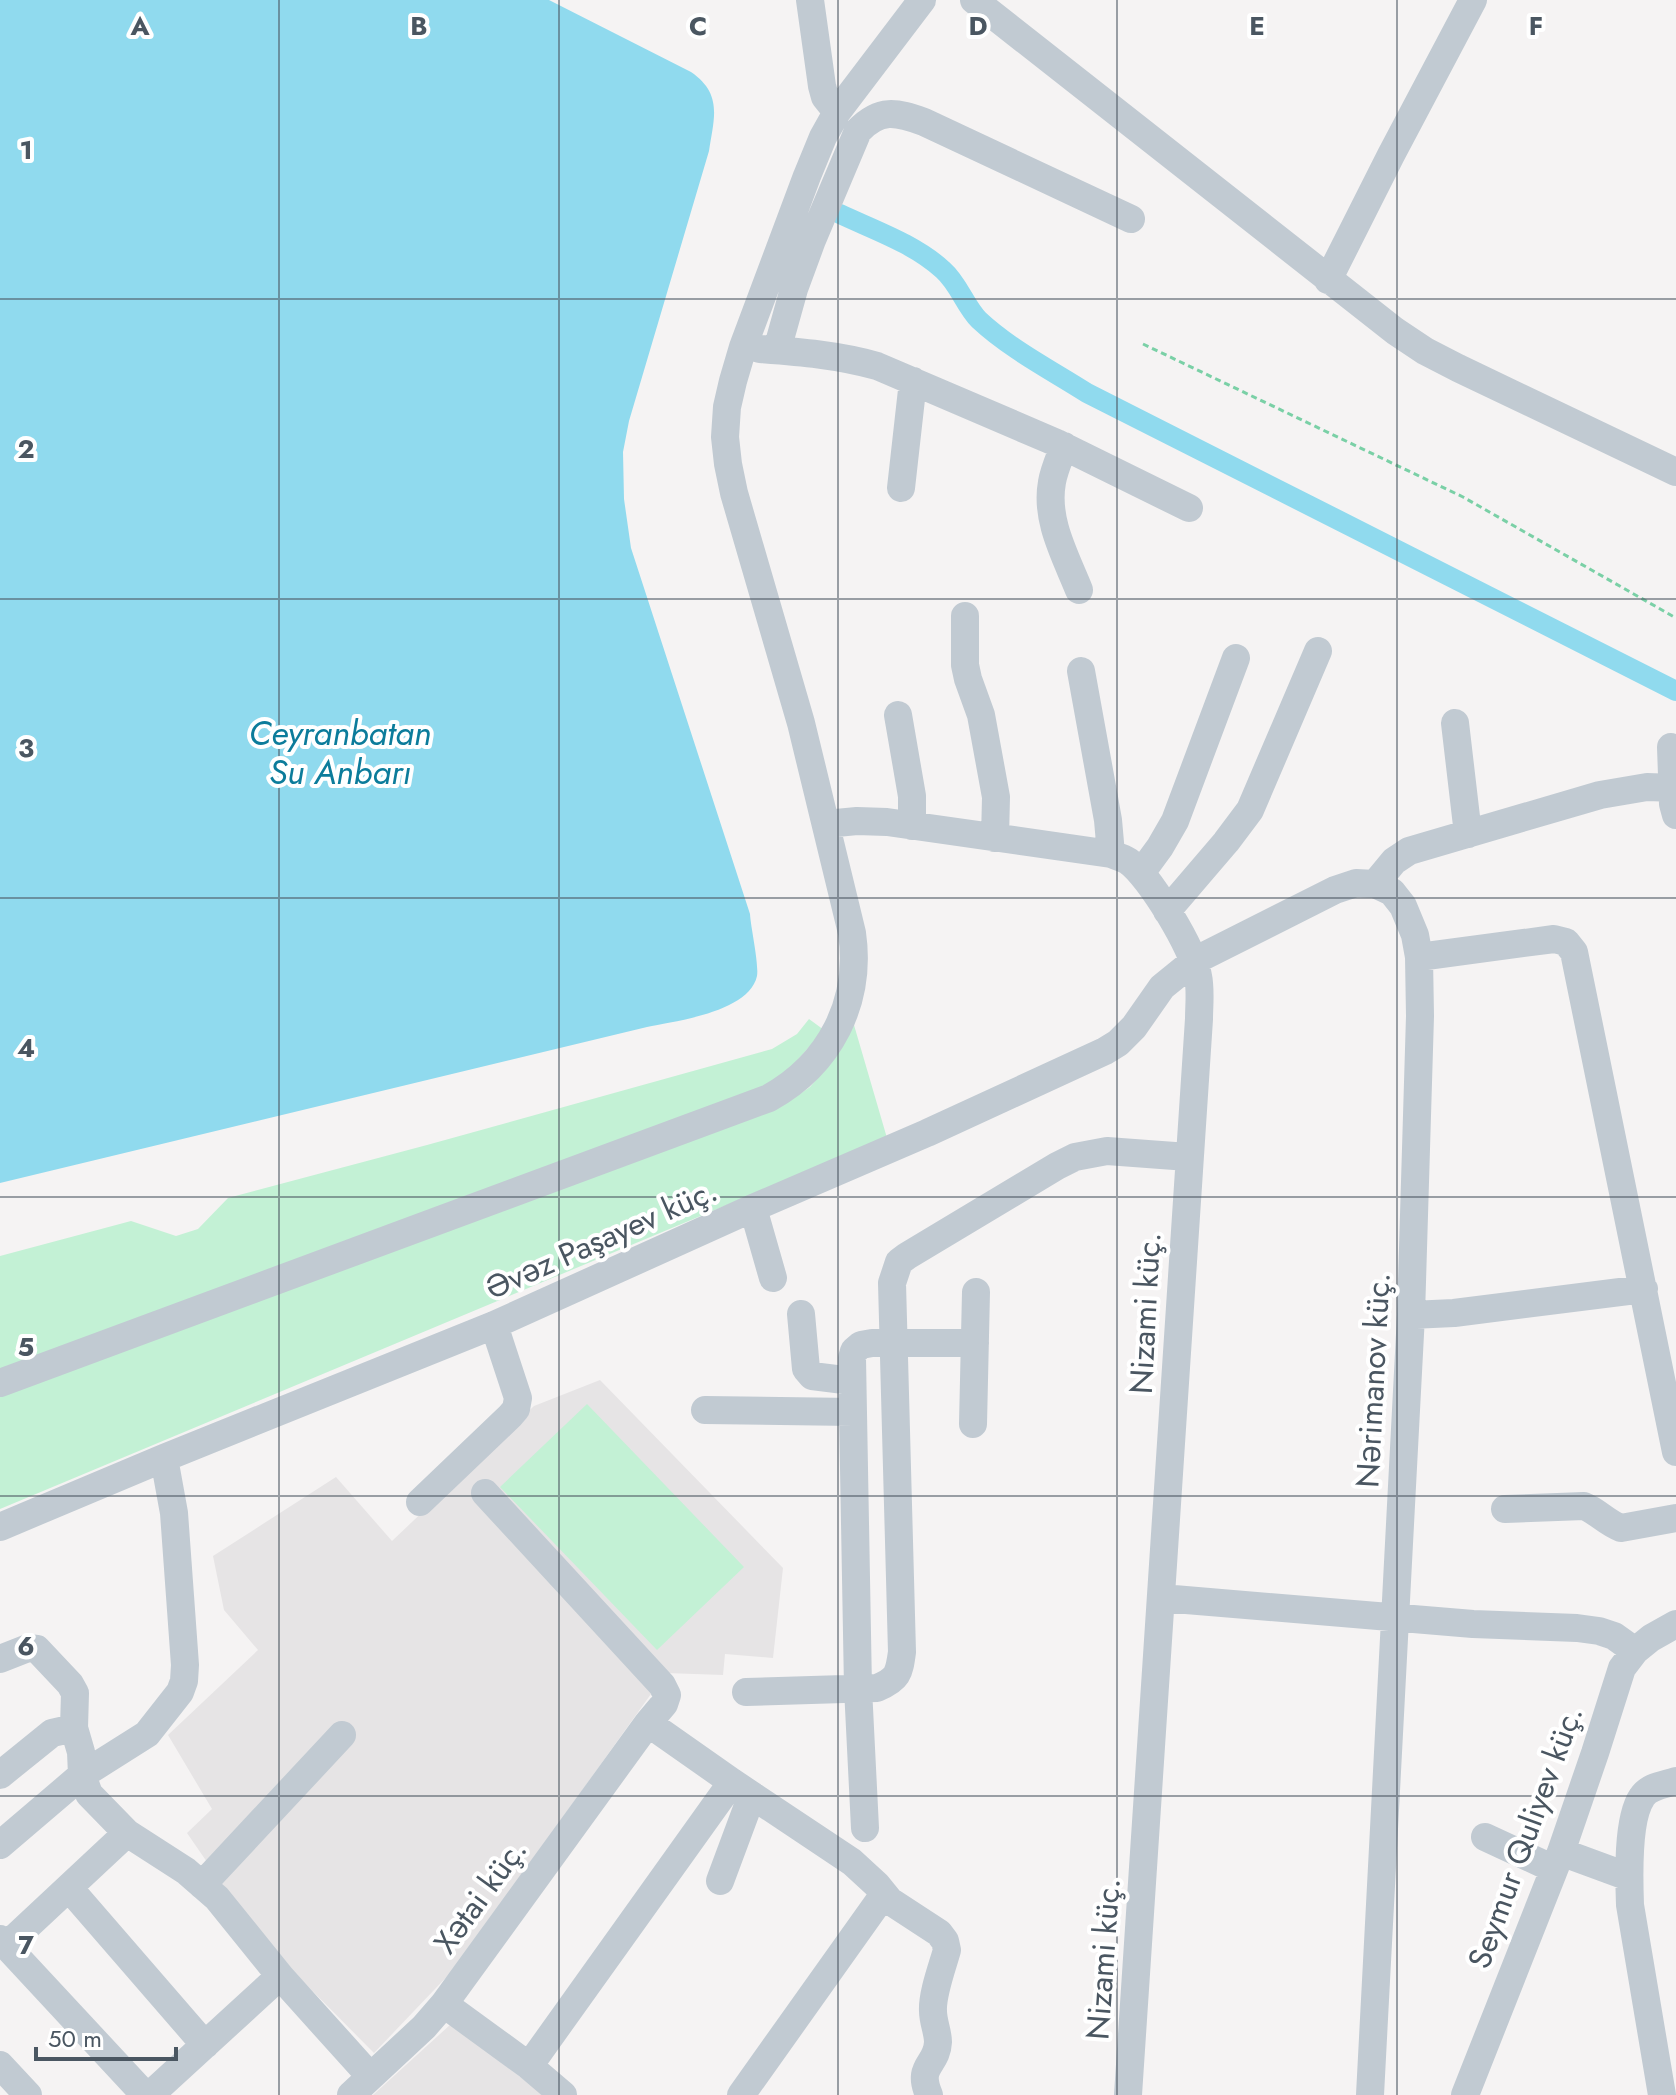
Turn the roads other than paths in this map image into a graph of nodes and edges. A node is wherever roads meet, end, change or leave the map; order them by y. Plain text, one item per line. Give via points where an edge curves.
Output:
1 (810, 0) edge
2 (922, 0) edge
3 (974, 0) edge
4 (1473, 0) edge
5 (837, 112) junction
6 (1131, 219) dead end
7 (1328, 280) junction
8 (743, 347) junction
9 (777, 350) junction
10 (913, 381) junction
11 (1064, 446) junction
12 (1676, 472) edge
13 (901, 488) dead end
14 (1189, 508) dead end
15 (1079, 590) dead end
16 (965, 616) dead end
17 (1318, 651) dead end
18 (1236, 658) dead end
19 (1081, 671) dead end
20 (898, 715) dead end
21 (1455, 723) dead end
22 (1671, 747) dead end
23 (1675, 797) edge
24 (826, 824) junction
25 (912, 826) junction
26 (1468, 834) junction
27 (995, 838) junction
28 (1111, 854) junction
29 (1141, 873) junction
30 (1375, 884) junction
31 (1167, 911) junction
32 (1419, 957) junction
33 (1194, 961) junction
34 (1188, 1157) junction
35 (753, 1208) junction
36 (773, 1278) dead end
37 (1644, 1289) junction
38 (976, 1292) dead end
39 (801, 1314) dead end
40 (1411, 1315) junction
41 (494, 1325) junction
42 (895, 1342) junction
43 (975, 1343) junction
44 (852, 1381) junction
45 (0, 1383) edge
46 (705, 1410) dead end
47 (853, 1412) junction
48 (973, 1424) dead end
49 (1676, 1452) edge
50 (164, 1458) junction
51 (485, 1493) dead end
52 (420, 1502) dead end
53 (1505, 1509) dead end
54 (1676, 1518) edge
55 (0, 1527) edge
56 (1162, 1598) junction
57 (1396, 1616) junction
58 (1676, 1624) edge
59 (1635, 1651) junction
60 (0, 1659) edge
61 (858, 1688) junction
62 (746, 1692) dead end
63 (648, 1723) junction
64 (74, 1728) junction
65 (342, 1735) dead end
66 (0, 1775) edge
67 (82, 1775) junction
68 (1676, 1781) edge
69 (742, 1789) junction
70 (865, 1828) dead end
71 (127, 1833) junction
72 (1485, 1837) dead end
73 (0, 1845) edge
74 (1558, 1861) junction
75 (1629, 1877) junction
76 (720, 1881) dead end
77 (202, 1885) junction
78 (69, 1888) junction
79 (884, 1894) junction
80 (3, 1943) edge
81 (280, 1976) junction
82 (444, 2004) junction
83 (205, 2045) junction
84 (0, 2065) edge
85 (529, 2066) junction
86 (360, 2086) edge
87 (28, 2095) edge
88 (148, 2095) edge
89 (563, 2095) edge
90 (741, 2095) edge
91 (929, 2095) edge
92 (1128, 2095) edge
93 (1370, 2095) edge
94 (1465, 2095) edge
95 (1662, 2095) edge

1 - 5 street via 822,86
2 - 5 street
3 - 7 street
4 - 7 street
5 - 8 street via 807,176
6 - 9 street via 924,122 893,113 879,115 858,131 812,240
7 - 12 street via 1425,351
8 - 9 street
8 - 24 street via 727,407 728,464
9 - 10 street via 852,359
10 - 11 street
10 - 13 street
11 - 14 street
11 - 15 street via 1050,505
16 - 27 street via 965,665 981,715 996,797
17 - 31 street via 1250,810
18 - 29 street via 1175,821
19 - 28 street
20 - 25 street
21 - 26 street
22 - 23 street
23 - 26 street via 1647,787 1600,795
24 - 25 street, Nizami küç.
24 - 45 street via 852,933 854,972 836,1032 819,1058 788,1087
25 - 27 street, Nizami küç.
26 - 30 street via 1409,851
27 - 28 street, Nizami küç.
28 - 29 street, Nizami küç.
29 - 31 street, Nizami küç.
30 - 32 street, Nərimanov küç. via 1392,892 1403,906
30 - 33 street via 1335,890
31 - 33 street, Nizami küç.
32 - 37 street via 1554,939 1566,942 1574,952
32 - 40 street, Nərimanov küç.
33 - 34 street, Nizami küç. via 1199,1019
33 - 35 street, Əvəz Paşayev küç. via 1162,987 1134,1027 1105,1051
34 - 42 street via 1107,1151 1075,1157 907,1256 899,1262 892,1283
34 - 56 street, Nizami küç.
35 - 36 street
35 - 41 street, Əvəz Paşayev küç.
37 - 40 street
37 - 49 street
38 - 43 street
39 - 44 street via 806,1369 812,1376
40 - 57 street, Nərimanov küç.
41 - 50 street, Əvəz Paşayev küç.
41 - 52 street via 518,1398 516,1409
42 - 43 street
42 - 44 street via 861,1345 854,1351
42 - 61 street via 902,1652 899,1674 891,1682
43 - 48 street
44 - 47 street
46 - 47 street
47 - 61 street
50 - 55 street, Əvəz Paşayev küç.
50 - 67 street via 174,1513 184,1681 147,1734
51 - 63 street, Xətai küç. via 662,1685 664,1704
53 - 54 street via 1584,1506 1621,1528
56 - 57 street
56 - 92 street, Nizami küç.
57 - 59 street via 1599,1631
57 - 93 street, Nərimanov küç.
58 - 59 street, Seymur Quliyev küç.
59 - 74 street, Seymur Quliyev küç. via 1618,1677
60 - 64 street via 37,1649 75,1693
61 - 62 street
61 - 70 street
63 - 69 street
63 - 82 street, Xətai küç.
64 - 66 street via 52,1733
64 - 67 street
65 - 77 street
67 - 71 street via 89,1794
67 - 73 street
68 - 75 street via 1642,1797 1633,1819
69 - 76 street
69 - 79 street via 852,1862
69 - 85 street
71 - 77 street
71 - 78 street
72 - 74 street
74 - 75 street
74 - 94 street, Seymur Quliyev küç.
75 - 95 street
77 - 81 street
78 - 80 street
78 - 83 street
79 - 90 street
79 - 91 street via 945,1941 933,2012 937,2052 925,2071
80 - 88 street
81 - 83 street
81 - 86 street
82 - 85 street
82 - 86 street, Xətai küç.
83 - 88 street
84 - 87 street
85 - 89 street

